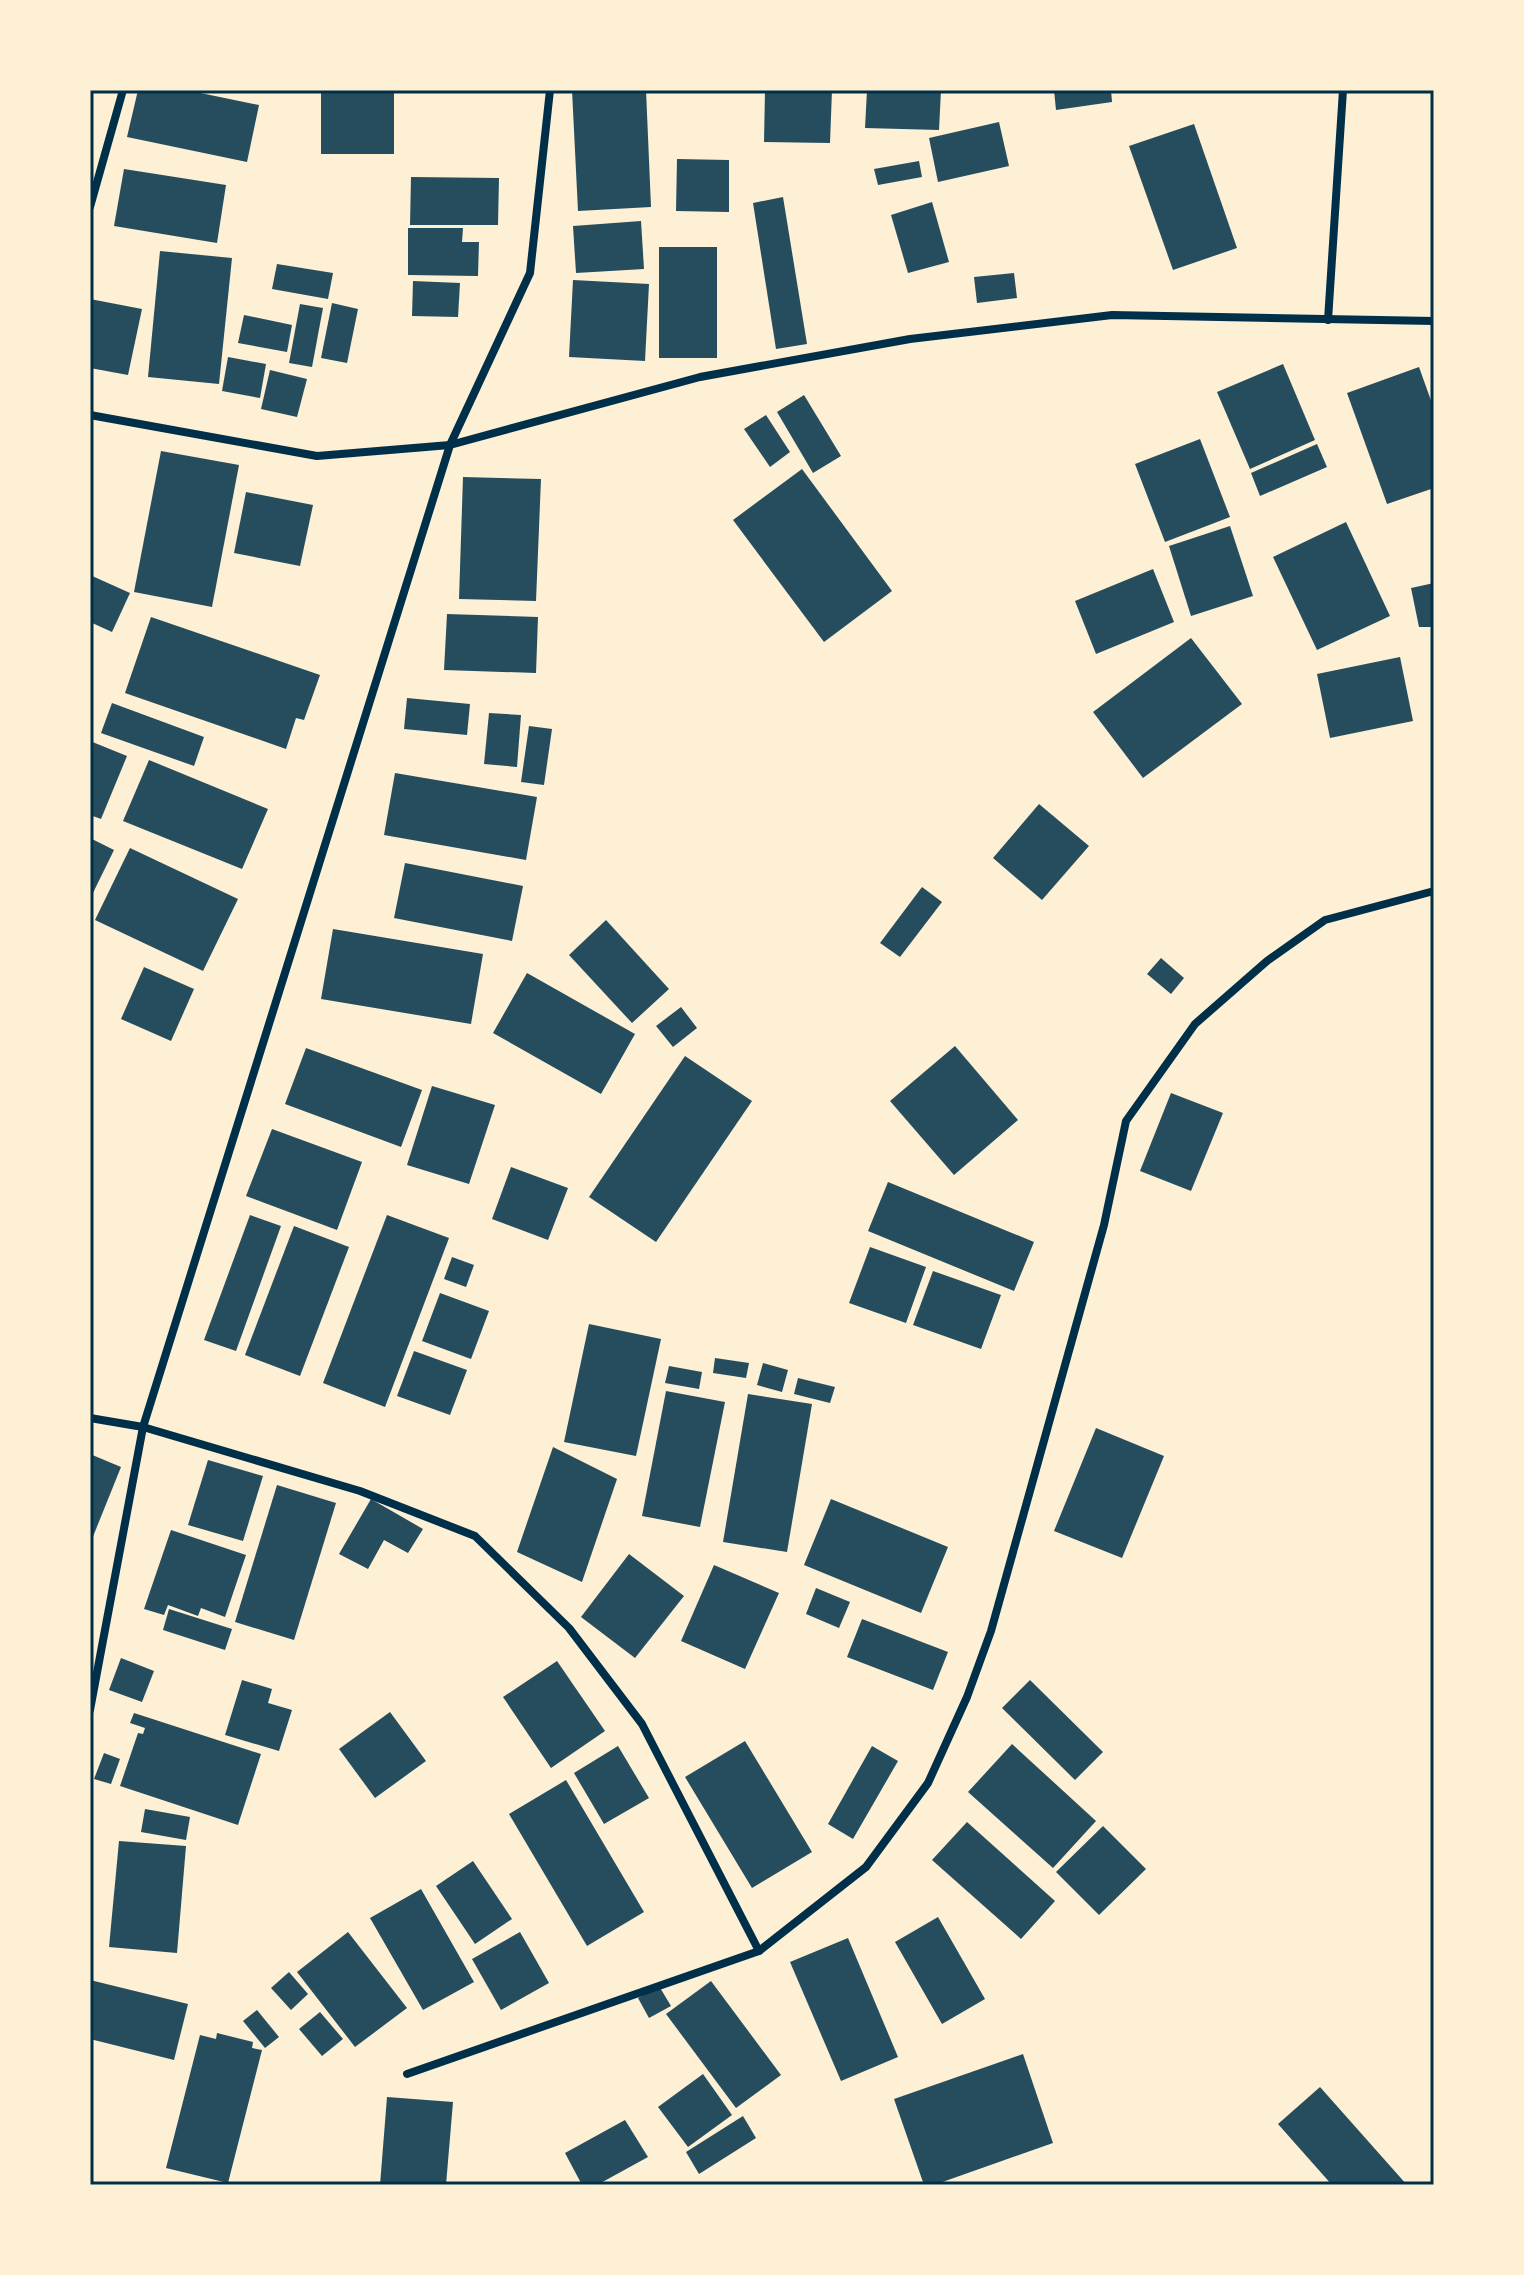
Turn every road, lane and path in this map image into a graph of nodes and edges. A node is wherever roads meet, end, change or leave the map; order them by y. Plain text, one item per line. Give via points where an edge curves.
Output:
1 (123, 90) edge
2 (550, 90) edge
3 (1343, 90) edge
4 (90, 207) edge
5 (1328, 320) junction
6 (1434, 321) edge
7 (90, 415) edge
8 (450, 445) junction
9 (1434, 891) edge
10 (90, 1418) edge
11 (143, 1427) junction
12 (90, 1710) edge
13 (759, 1951) junction
14 (407, 2074) dead end

1 - 4 street
2 - 8 street via 530,273
3 - 5 street
5 - 6 street
5 - 8 street via 1112,315 910,339 700,377
7 - 8 street via 317,456
8 - 11 street
9 - 13 street via 1325,920 1267,961 1195,1024 1126,1121 1104,1225 991,1631 967,1697 928,1783 866,1867
10 - 11 street
11 - 12 street
11 - 13 street via 360,1491 475,1536 569,1628 642,1724
13 - 14 street

